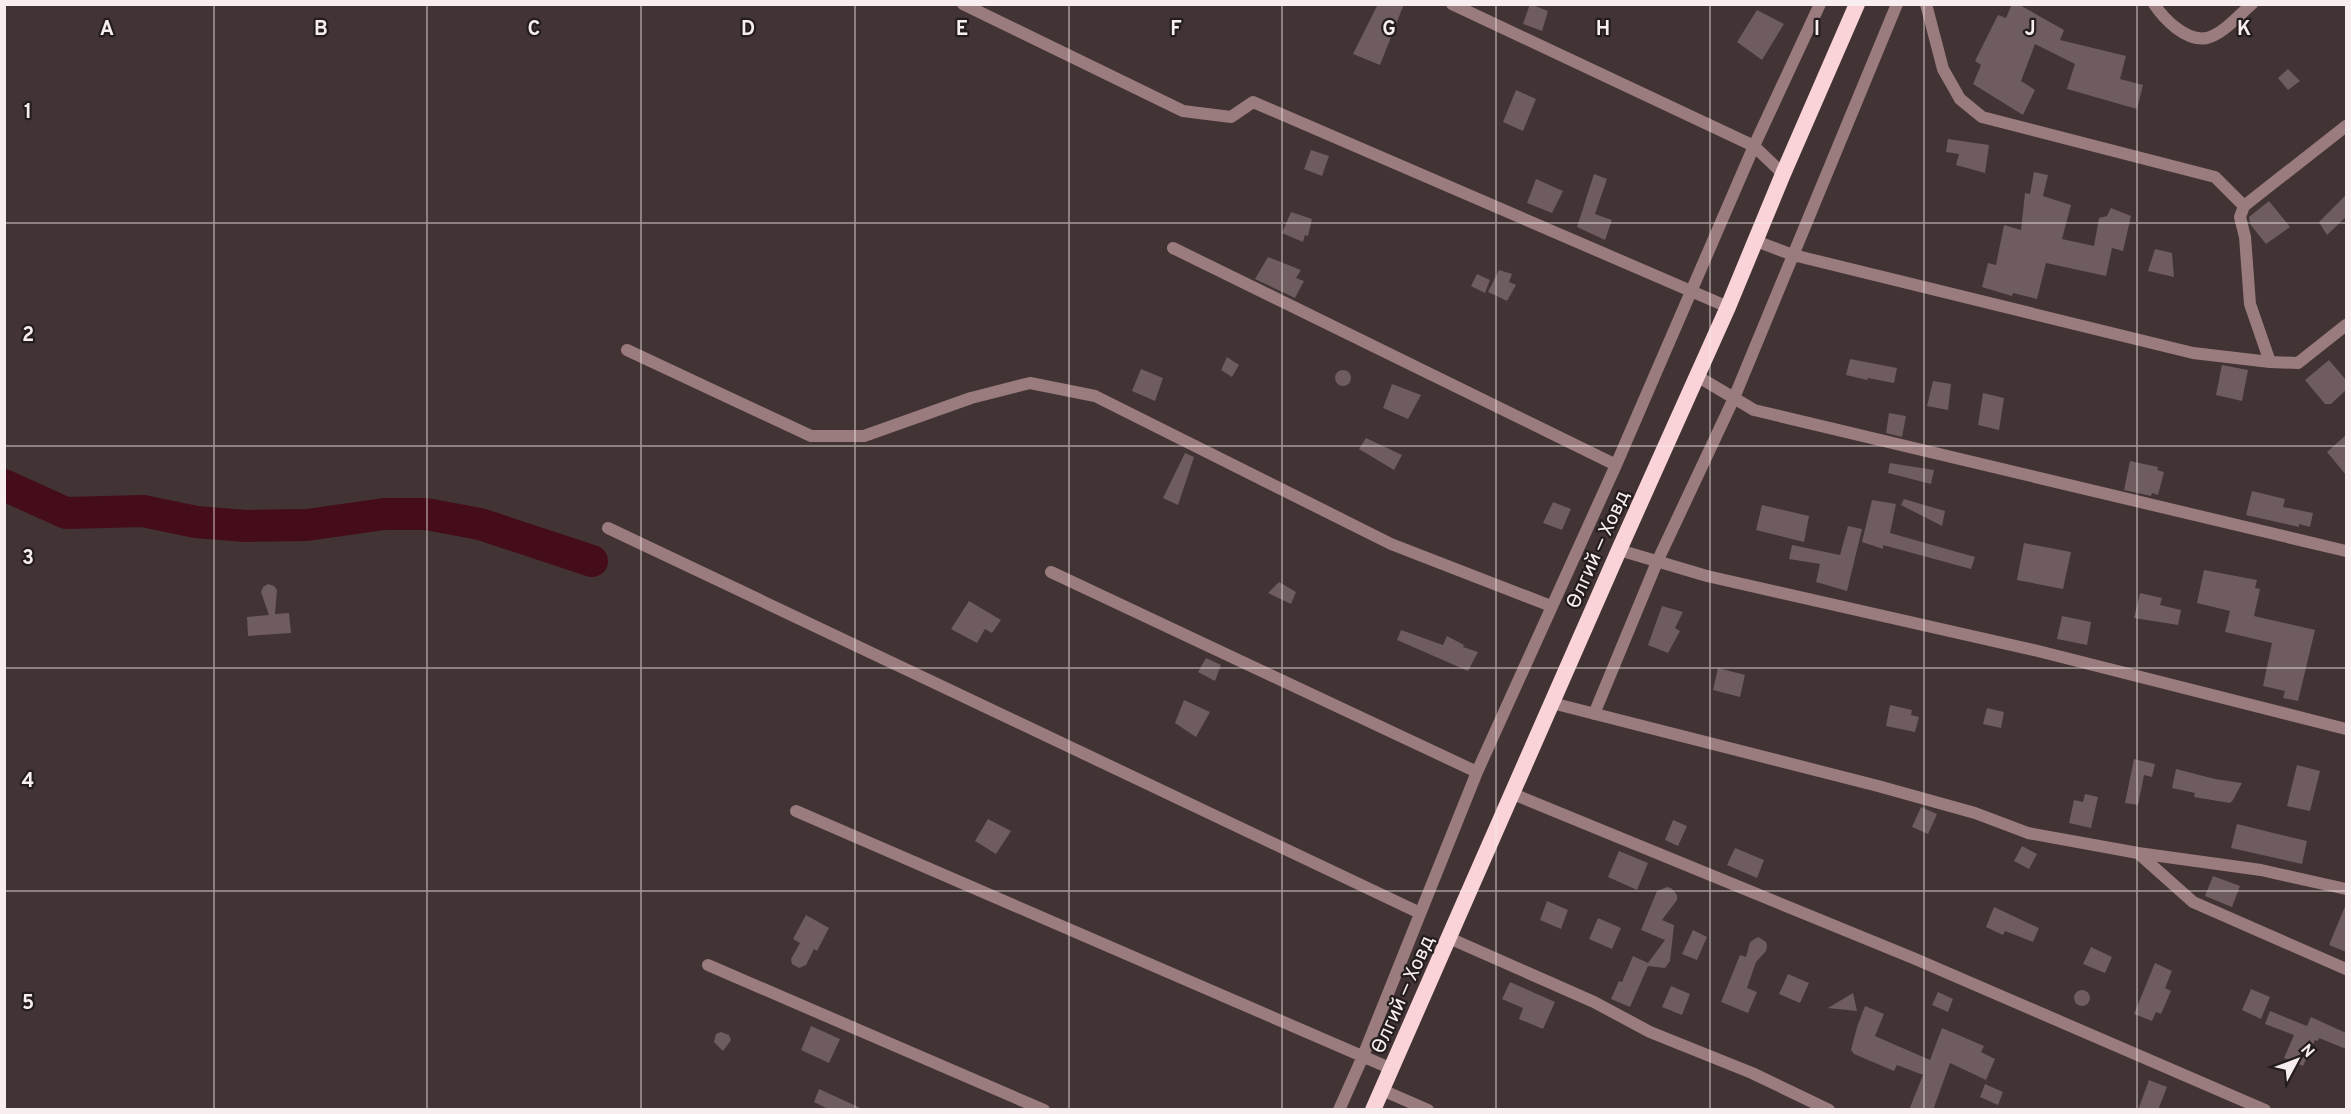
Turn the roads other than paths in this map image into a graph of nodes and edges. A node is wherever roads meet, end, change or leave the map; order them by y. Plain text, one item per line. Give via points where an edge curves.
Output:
1 (963, 4) edge
2 (1452, 4) edge
3 (1820, 4) edge
4 (1857, 4) edge
5 (1897, 4) edge
6 (1926, 4) edge
7 (2154, 4) edge
8 (2252, 4) edge
9 (2346, 126) edge
10 (1754, 146) junction
11 (1783, 174) junction
12 (2244, 206) junction
13 (1756, 241) junction
14 (1173, 248) dead end
15 (1793, 255) junction
16 (1690, 292) junction
17 (1728, 307) junction
18 (2346, 326) edge
19 (627, 350) dead end
20 (2270, 362) junction
21 (1697, 376) junction
22 (1734, 398) junction
23 (1616, 465) junction
24 (608, 528) dead end
25 (1619, 550) junction
26 (2346, 550) edge
27 (1657, 562) junction
28 (1051, 572) dead end
29 (1551, 606) junction
30 (1552, 703) junction
31 (1594, 714) junction
32 (2346, 729) edge
33 (1477, 772) junction
34 (1513, 794) junction
35 (796, 811) dead end
36 (2138, 853) junction
37 (2346, 889) edge
38 (1420, 913) junction
39 (1449, 938) junction
40 (708, 965) dead end
41 (2346, 969) edge
42 (1363, 1056) junction
43 (1392, 1069) junction
44 (1382, 1090) junction
45 (1044, 1110) edge
46 (1339, 1110) edge
47 (1373, 1110) edge
48 (1428, 1110) edge
49 (1829, 1110) edge
50 (2265, 1110) edge

1 - 16 street via 1183,111 1232,117 1253,102
2 - 10 street
3 - 10 street
4 - 11 highway, Өлгий — Ховд
5 - 15 street
6 - 12 street via 1943,69 1960,99 1982,117 2215,177
7 - 8 street via 2164,19 2188,35 2206,38
9 - 12 street
10 - 11 street
10 - 16 street
11 - 13 highway, Өлгий — Ховд
12 - 20 street via 2240,217 2250,304
13 - 15 street
13 - 17 highway, Өлгий — Ховд
14 - 23 street
15 - 20 street via 2193,353
15 - 22 street
16 - 17 street
16 - 23 street
17 - 21 highway, Өлгий — Ховд
18 - 20 street via 2298,363
19 - 29 street via 811,436 864,436 971,398 1030,383 1095,396 1391,544
21 - 22 street
21 - 25 highway, Өлгий — Ховд
22 - 26 street via 1754,410
22 - 27 street
23 - 29 street
24 - 38 street
25 - 27 street
25 - 30 highway, Өлгий — Ховд
27 - 31 street
27 - 32 street via 2038,651
28 - 33 street
29 - 33 street
30 - 31 street
30 - 34 highway, Өлгий — Ховд
31 - 36 street via 1878,786 1975,813 2028,833
33 - 38 street
34 - 39 highway, Өлгий — Ховд
34 - 50 street via 1913,958
35 - 42 street
36 - 37 street via 2261,870
36 - 41 street via 2193,902
38 - 42 street
39 - 43 highway, Өлгий — Ховд
39 - 49 street
40 - 45 street
42 - 43 street
42 - 46 street
43 - 44 highway, Өлгий — Ховд
44 - 47 highway, Өлгий — Ховд
44 - 48 street

